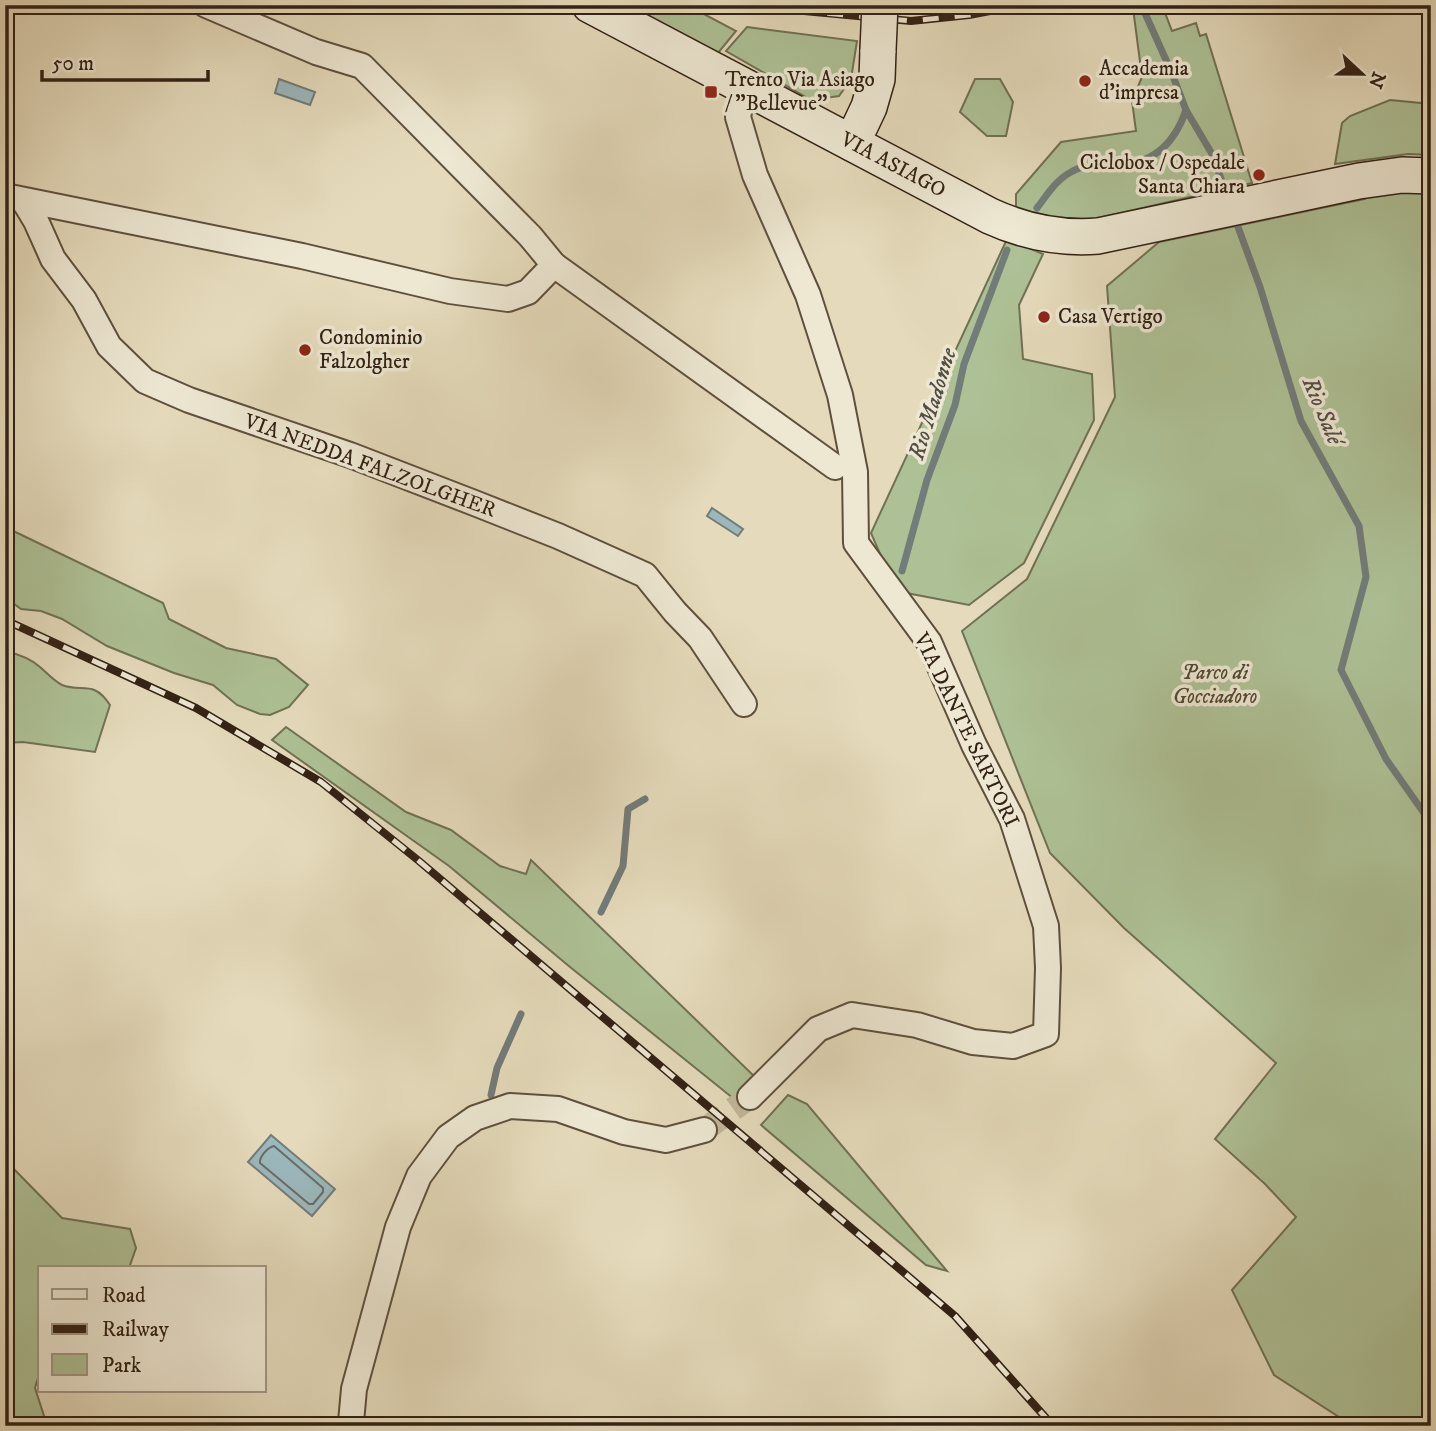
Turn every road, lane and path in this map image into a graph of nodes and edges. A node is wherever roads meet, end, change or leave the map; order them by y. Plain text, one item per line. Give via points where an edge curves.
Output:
1 (206, 5) edge
2 (590, 5) edge
3 (880, 5) edge
4 (749, 89) junction
5 (852, 143) junction
6 (1431, 176) edge
7 (14, 198) edge
8 (554, 265) junction
9 (835, 467) dead end
10 (744, 704) dead end
11 (750, 1097) tunnel mouth
12 (704, 1130) tunnel mouth
13 (351, 1422) dead end

1 - 8 street via 316,52 362,66
2 - 4 main road, VIA ASIAGO
3 - 5 main road, bridge via 877,79
4 - 5 main road, VIA ASIAGO
4 - 11 street, VIA DANTE SARTORI via 738,117 755,175 808,295 840,395 855,472 856,543 929,642 1012,819 1046,926 1048,968 1046,1034 1013,1046 852,1016 818,1029
5 - 6 main road, VIA ASIAGO via 990,216 1029,232 1071,237 1098,236 1359,181
7 - 8 street, VIA NEDDA FALZOLGHER via 450,291 508,299 528,292
7 - 10 street, VIA NEDDA FALZOLGHER via 36,221 53,259 85,300 109,346 145,381 477,504 645,575 700,638
8 - 9 street
12 - 13 street via 666,1140 624,1132 558,1109 510,1106 475,1118 448,1137 419,1176 398,1227 354,1389

